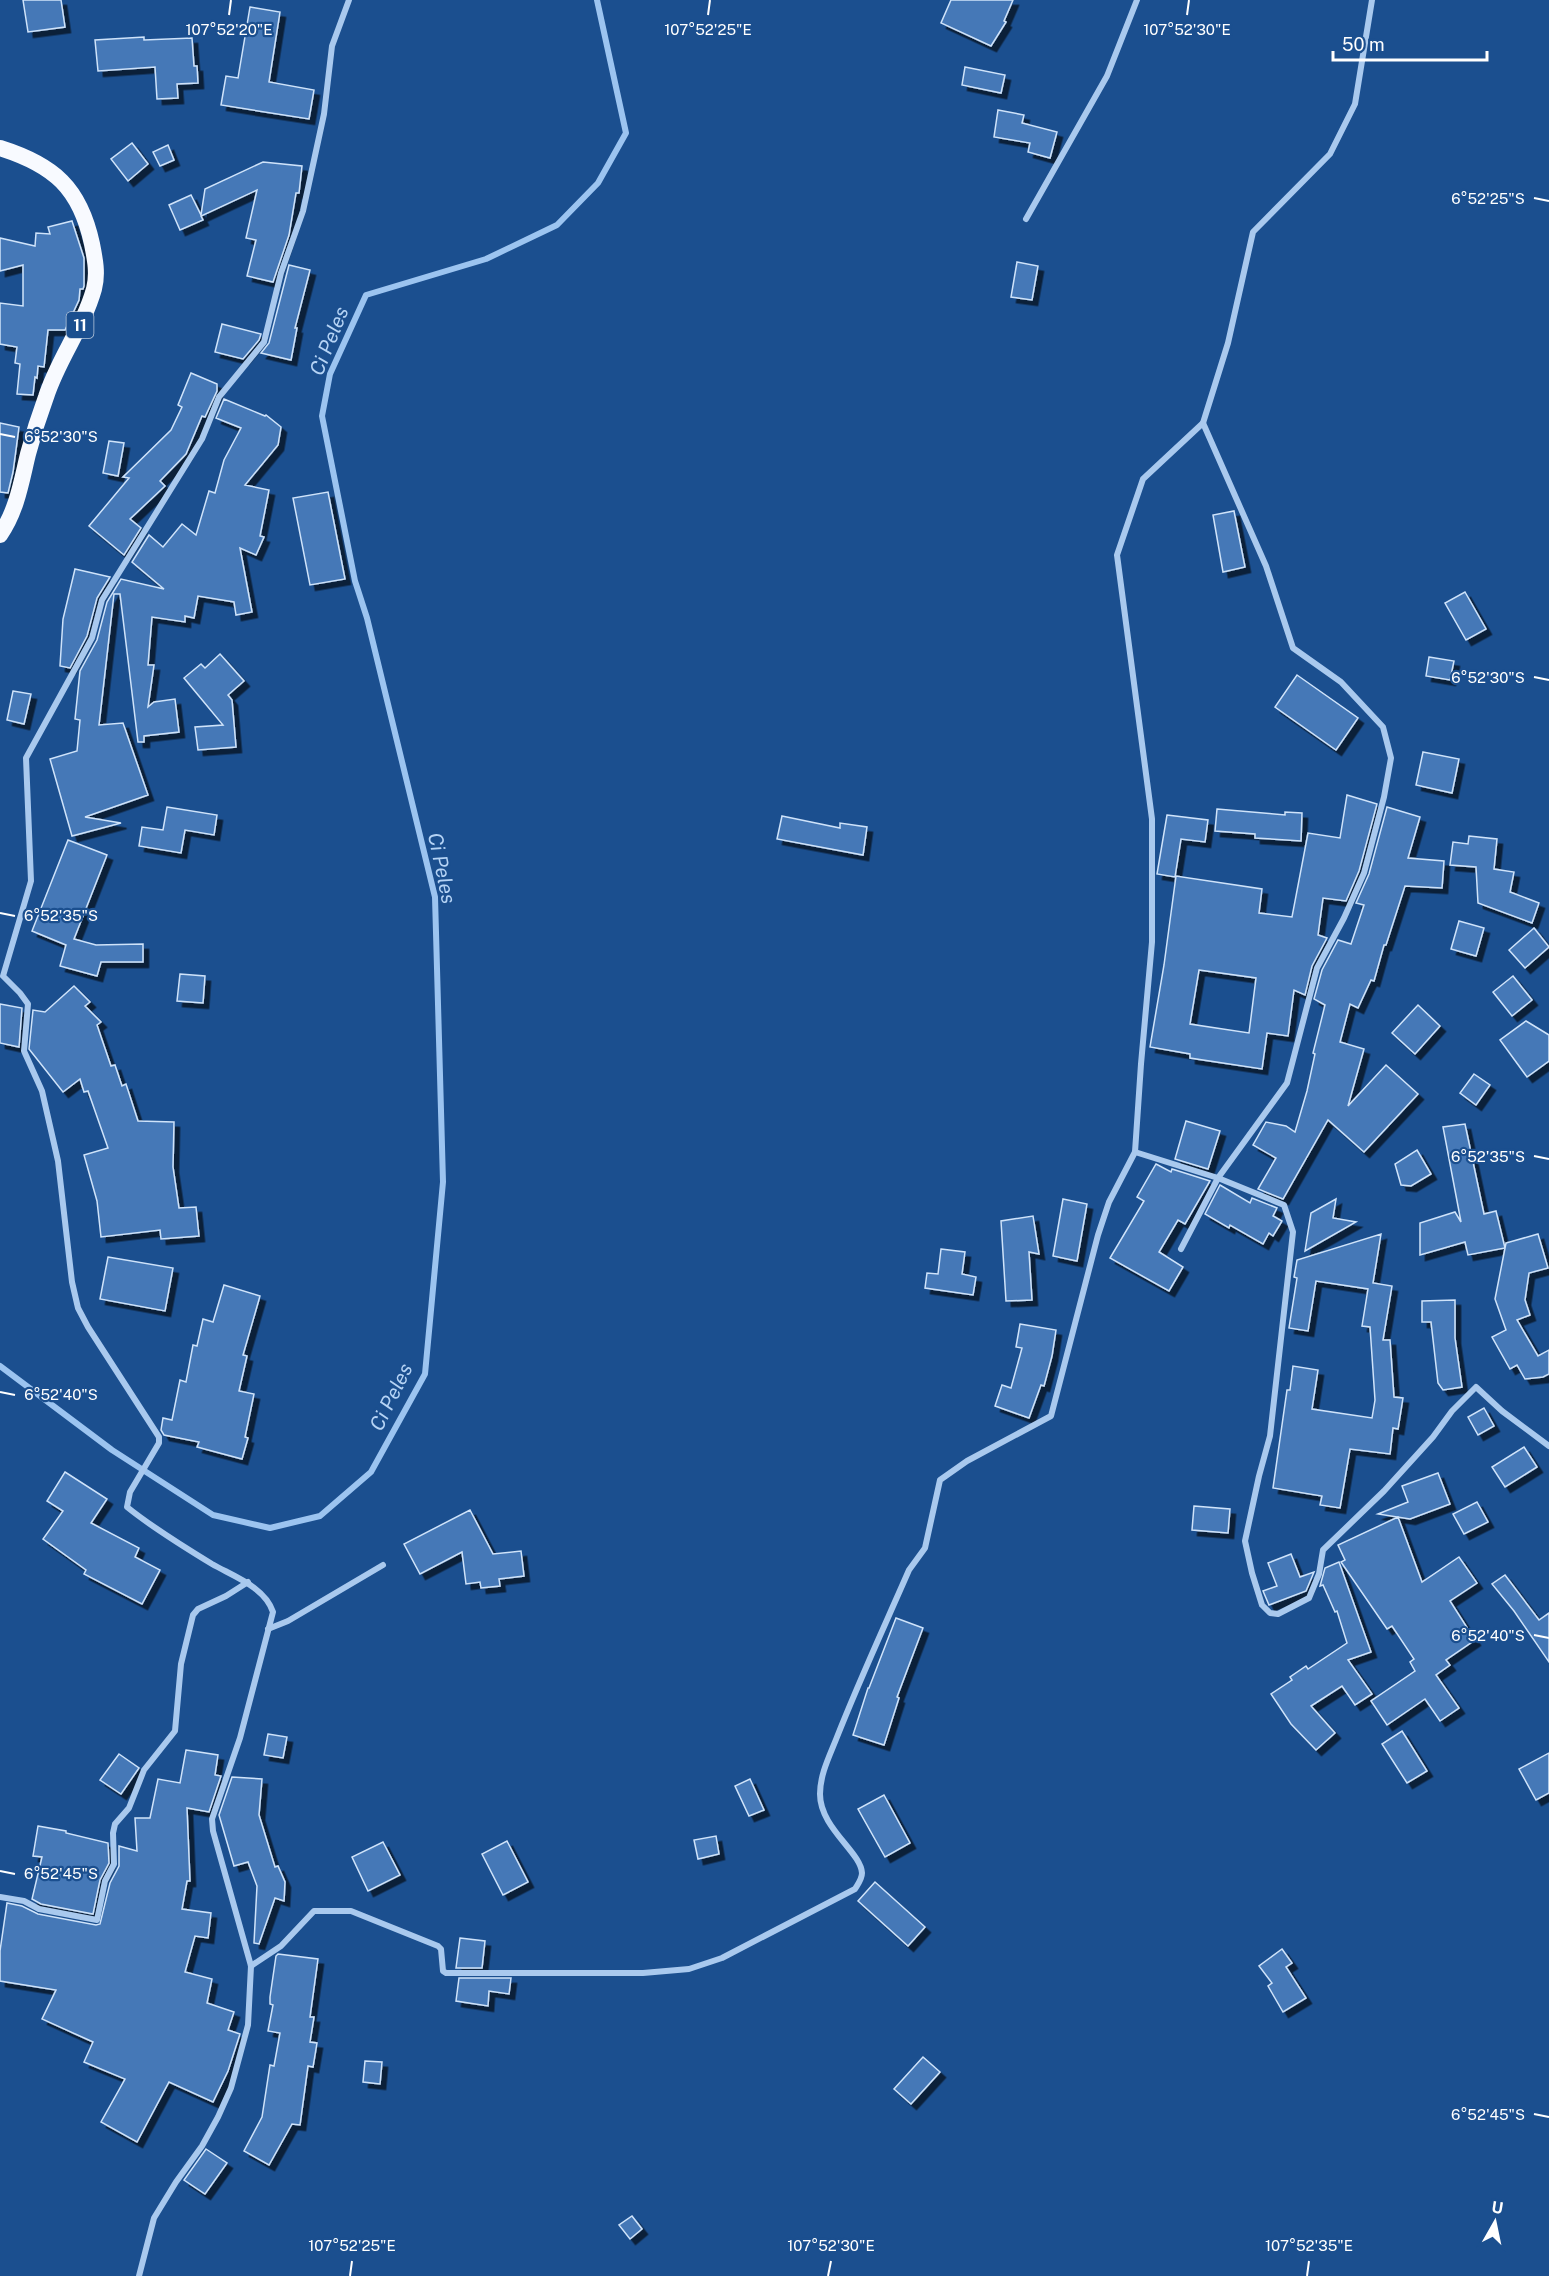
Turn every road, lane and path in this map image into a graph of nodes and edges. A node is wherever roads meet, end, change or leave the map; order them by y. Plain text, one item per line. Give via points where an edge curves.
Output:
1 (349, 0) edge
2 (1137, 0) edge
3 (1372, 0) edge
4 (0, 148) edge
5 (1026, 219) dead end
6 (1203, 423) junction
7 (0, 535) edge
8 (0, 966) edge
9 (1, 977) edge
10 (1135, 1152) junction
11 (1218, 1178) junction
12 (1181, 1248) dead end
13 (1549, 1446) edge
14 (383, 1564) dead end
15 (248, 1582) junction
16 (268, 1629) junction
17 (0, 1897) edge
18 (251, 1966) junction
19 (139, 2276) edge

1 - 9 street via 332,46 324,114 303,211 281,273 264,342 219,397 202,439 102,600 92,638 26,758 31,882
2 - 5 street via 1107,76
3 - 6 street via 1355,104 1350,114 1329,154 1253,232 1228,343
4 - 7 highway, 11 via 61,179 85,217 96,264 94,287 82,323 50,384 14,510
6 - 10 street via 1143,479 1117,555 1152,819 1152,942
6 - 11 street via 1266,566 1293,648 1341,682 1376,718 1383,727 1391,758 1364,873 1317,968 1287,1083
8 - 9 street
9 - 15 street via 28,1004 24,1051 42,1092 58,1161 78,1308 157,1433 159,1443 130,1492 129,1509
10 - 11 street
10 - 18 street via 1098,1235 1052,1416 967,1461 940,1480 925,1548 909,1570 822,1777 820,1794 827,1821 860,1864 862,1873 855,1889 722,1958 689,1969 446,1973 438,1946 351,1911 314,1911 280,1946
11 - 12 street
11 - 13 street via 1284,1205 1293,1232 1270,1436 1245,1541 1258,1594 1270,1613 1278,1614 1309,1598 1323,1550 1384,1491 1476,1387
14 - 16 street
15 - 16 street via 272,1607
15 - 17 street via 198,1609 193,1616 181,1664 175,1731 144,1770 129,1808 116,1824 114,1864 105,1881 97,1920
16 - 18 street via 240,1738 212,1819
18 - 19 street via 248,2025 231,2088 212,2131 154,2218

